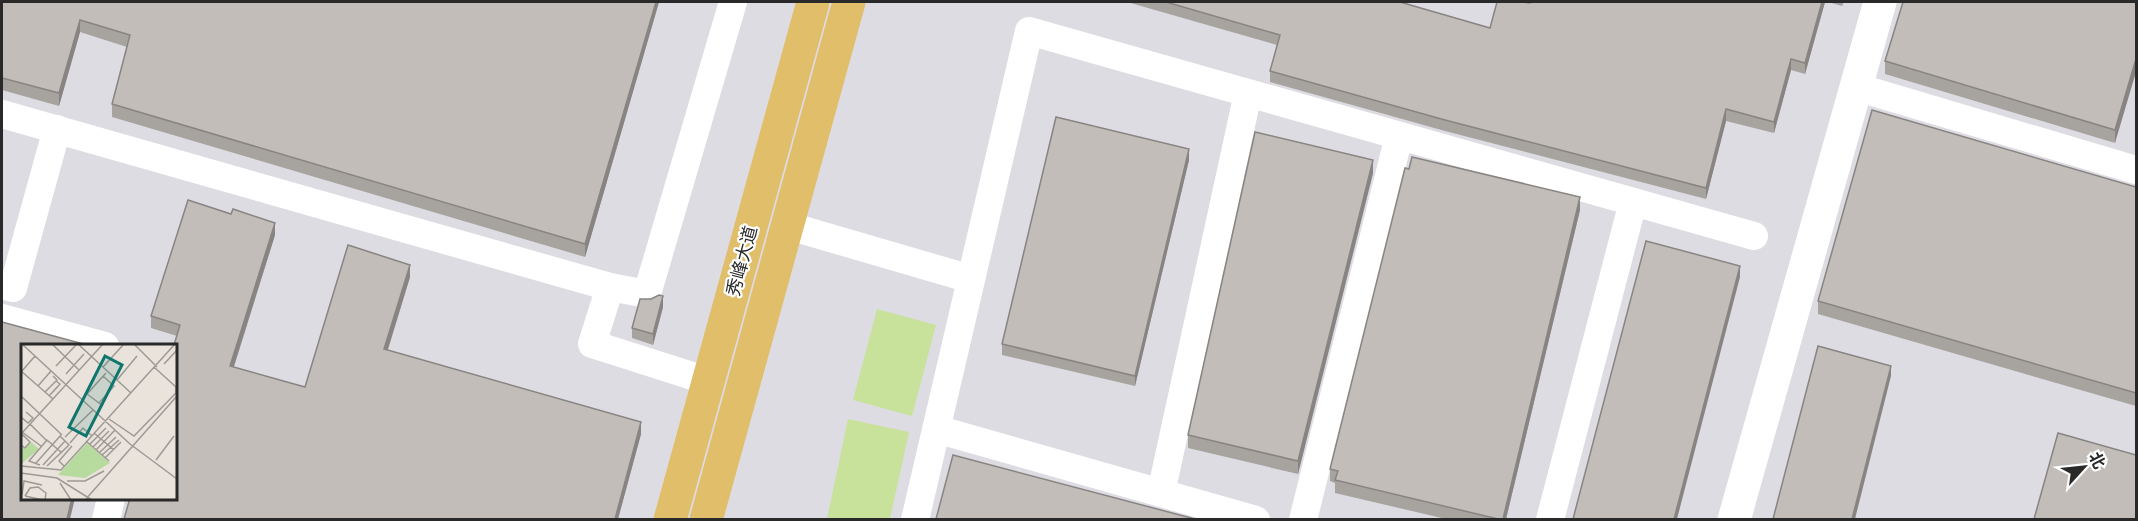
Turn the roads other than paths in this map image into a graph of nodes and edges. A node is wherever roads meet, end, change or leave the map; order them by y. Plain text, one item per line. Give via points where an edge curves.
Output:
1 (733, 2) edge
2 (813, 2) edge
3 (849, 2) edge
4 (1880, 2) edge
5 (1856, 87) junction
6 (1248, 93) junction
7 (2, 114) edge
8 (57, 129) junction
9 (1399, 136) junction
10 (2136, 170) edge
11 (1633, 202) junction
12 (789, 226) junction
13 (1754, 236) dead end
14 (971, 279) junction
15 (2, 285) edge
16 (610, 287) junction
17 (2, 318) edge
18 (101, 344) edge
19 (708, 381) junction
20 (936, 429) junction
21 (1161, 492) junction
22 (111, 500) edge
23 (106, 519) edge
24 (670, 519) edge
25 (706, 519) edge
26 (915, 519) edge
27 (1256, 519) edge
28 (1303, 519) edge
29 (1550, 519) edge
30 (1734, 519) edge

1 - 16 street via 647,294
2 - 19 main road, 秀峰大道
3 - 12 main road, 秀峰大道
4 - 5 street
5 - 10 street
5 - 30 street
6 - 9 street
6 - 14 street via 1029,31
6 - 21 street
7 - 8 street
8 - 15 street via 13,288
8 - 16 street
9 - 11 street
9 - 28 street
11 - 13 street
11 - 29 street
12 - 14 street
12 - 25 main road, 秀峰大道
14 - 20 street
16 - 19 street via 592,344
17 - 18 street
19 - 24 main road, 秀峰大道
20 - 21 street
20 - 26 street
21 - 27 street
22 - 23 street

